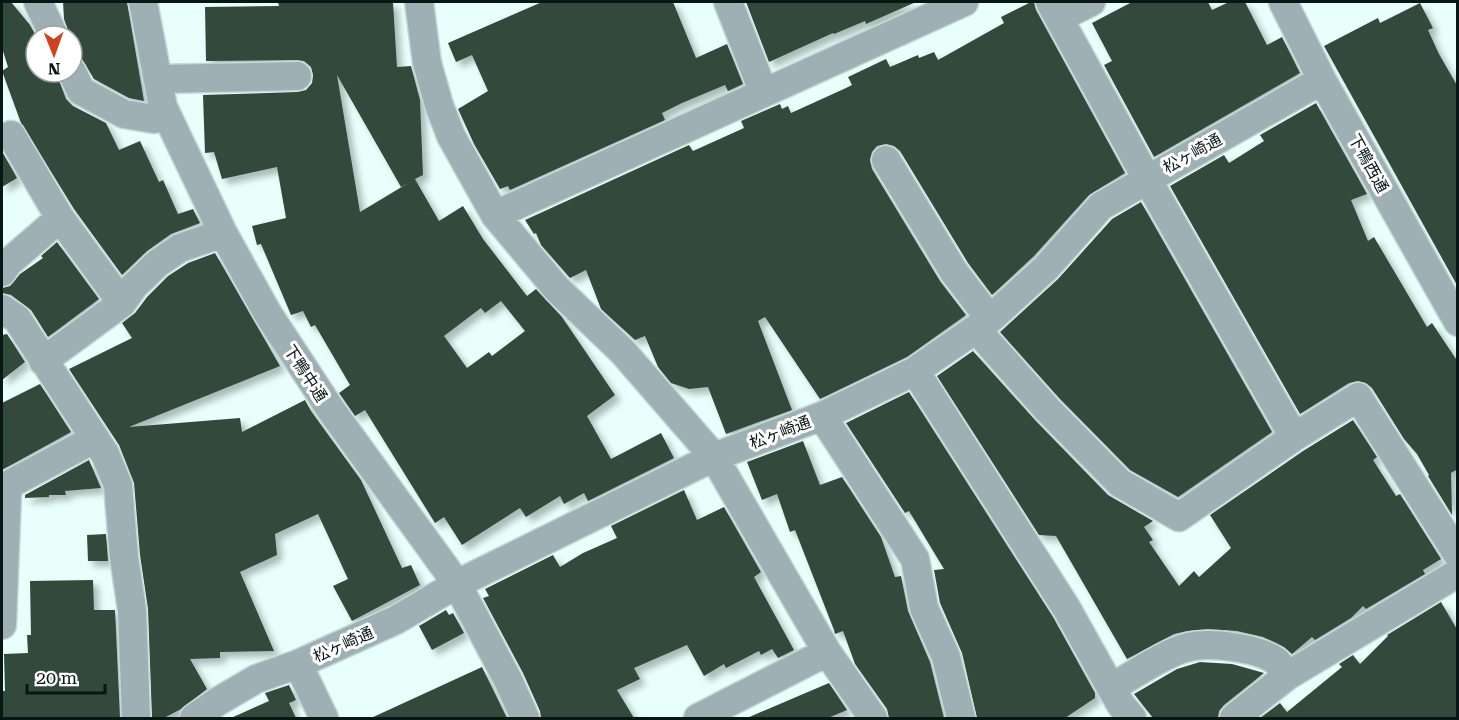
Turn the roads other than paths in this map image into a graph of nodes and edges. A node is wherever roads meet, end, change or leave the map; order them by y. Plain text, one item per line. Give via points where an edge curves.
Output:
1 (38, 2) edge
2 (143, 2) edge
3 (419, 2) edge
4 (728, 2) edge
5 (964, 2) edge
6 (1091, 2) edge
7 (1282, 2) edge
8 (1055, 10) edge
9 (48, 24) edge
10 (297, 76) dead end
11 (158, 79) junction
12 (1322, 80) junction
13 (78, 84) edge
14 (763, 91) junction
15 (166, 114) junction
16 (10, 135) dead end
17 (886, 160) dead end
18 (1147, 178) junction
19 (495, 215) junction
20 (60, 218) junction
21 (223, 233) junction
22 (2, 272) edge
23 (122, 303) junction
24 (2, 309) edge
25 (1458, 322) edge
26 (984, 324) junction
27 (44, 361) junction
28 (915, 371) junction
29 (822, 416) junction
30 (1294, 437) junction
31 (94, 439) junction
32 (714, 457) junction
33 (6, 485) edge
34 (1457, 572) edge
35 (457, 584) junction
36 (2, 625) edge
37 (827, 652) junction
38 (298, 664) junction
39 (1287, 676) junction
40 (1116, 708) edge
41 (136, 718) edge
42 (194, 718) edge
43 (324, 718) edge
44 (525, 718) edge
45 (698, 718) edge
46 (873, 718) edge
47 (961, 718) edge
48 (1234, 718) edge

1 - 9 street
2 - 11 street, 下鴨中通
3 - 19 street via 439,105 451,136
4 - 14 street
5 - 14 street
6 - 8 street
7 - 12 street, 下鴨西通
8 - 18 street
10 - 11 street
11 - 15 street, 下鴨中通
12 - 18 street, 松ヶ崎通
12 - 25 street, 下鴨西通
13 - 15 street via 81,91 124,114 154,119
14 - 19 street
15 - 21 street, 下鴨中通
16 - 20 street
17 - 26 street
18 - 26 street, 松ヶ崎通 via 1101,206 1046,268
18 - 30 street
19 - 32 street via 557,289 623,352
20 - 22 street
20 - 23 street
21 - 23 street via 180,248 158,263
21 - 35 street, 下鴨中通 via 268,314 331,410
23 - 27 street
24 - 27 street via 17,319
26 - 28 street, 松ヶ崎通
26 - 30 street via 984,338 1120,483 1179,517
27 - 31 street
28 - 29 street, 松ヶ崎通
28 - 40 street via 1067,609
29 - 32 street, 松ヶ崎通
29 - 47 street via 915,560 924,608 946,657
30 - 34 street via 1358,396
31 - 33 street
31 - 41 street via 118,485 132,610
32 - 35 street, 松ヶ崎通
32 - 37 street
33 - 36 street
34 - 39 street
35 - 38 street, 松ヶ崎通 via 396,620
35 - 44 street, 下鴨中通
37 - 45 street
37 - 46 street
38 - 42 street, 松ヶ崎通 via 256,679
38 - 43 street
39 - 40 street via 1276,661 1255,652 1206,644 1188,647
39 - 48 street

